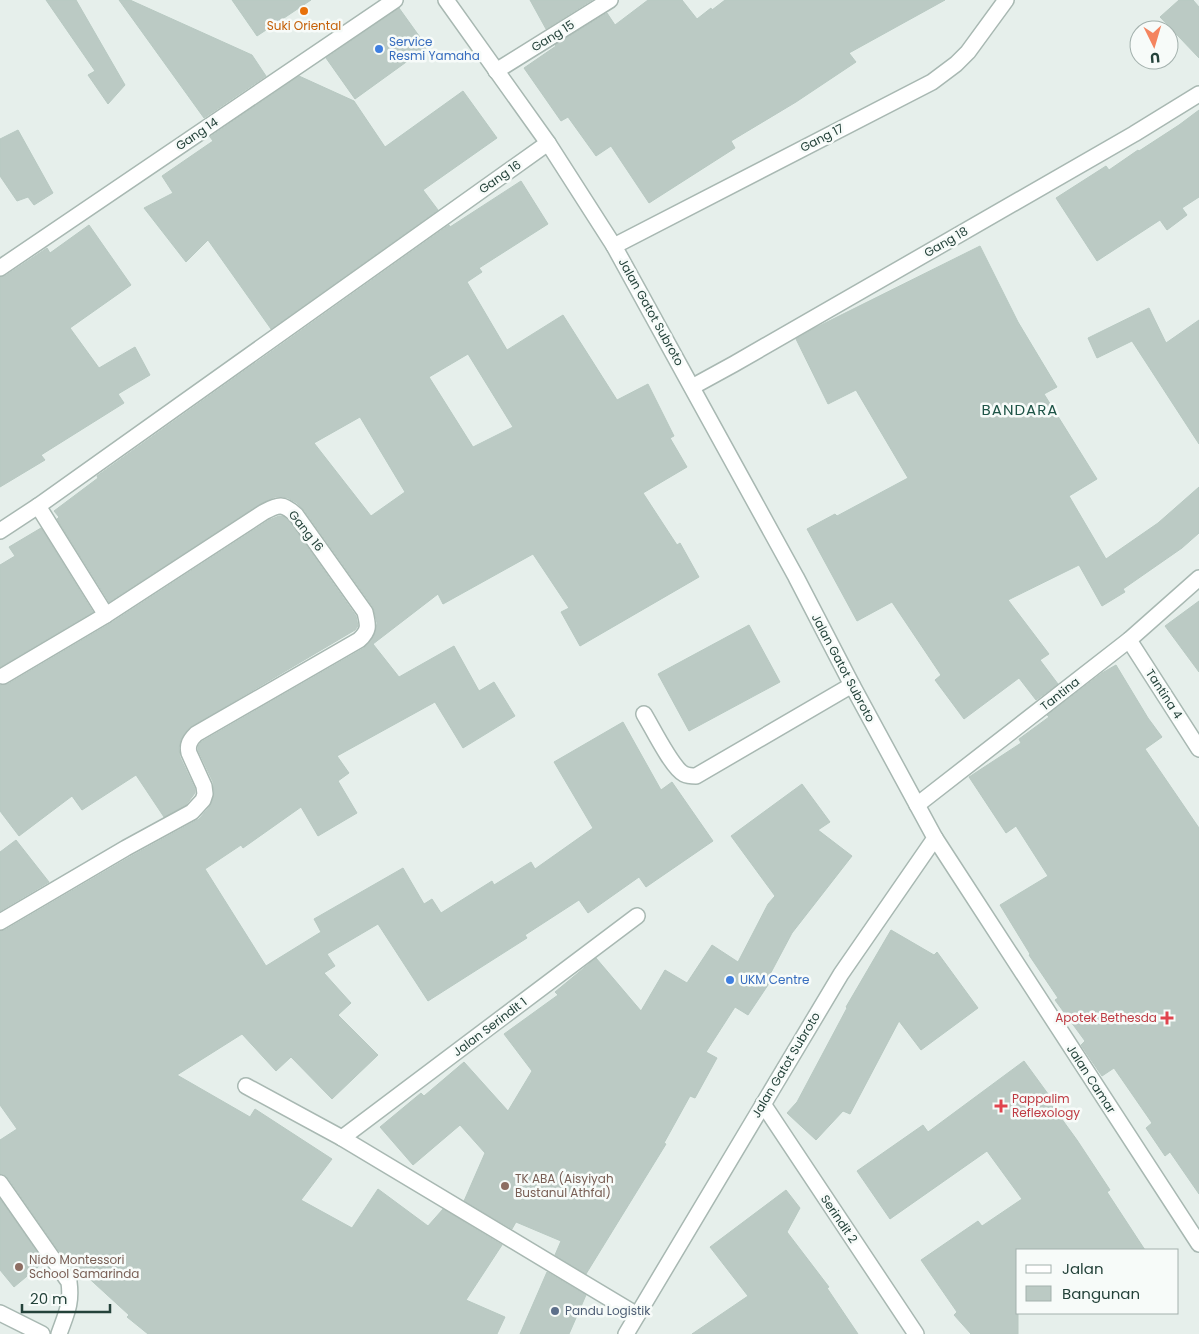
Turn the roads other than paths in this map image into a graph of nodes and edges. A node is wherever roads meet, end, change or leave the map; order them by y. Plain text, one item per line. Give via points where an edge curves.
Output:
1 (395, 0) edge
2 (446, 0) edge
3 (610, 0) edge
4 (1006, 0) edge
5 (496, 71) junction
6 (1199, 94) edge
7 (548, 143) junction
8 (614, 246) junction
9 (0, 268) edge
10 (692, 387) junction
11 (38, 506) junction
12 (0, 531) edge
13 (1199, 578) edge
14 (106, 615) junction
15 (1129, 640) junction
16 (3, 676) dead end
17 (852, 685) junction
18 (644, 714) dead end
19 (1199, 748) edge
20 (917, 805) junction
21 (935, 838) junction
22 (637, 916) dead end
23 (0, 922) edge
24 (246, 1086) dead end
25 (762, 1104) junction
26 (342, 1138) junction
27 (0, 1183) edge
28 (1199, 1244) edge
29 (0, 1313) edge
30 (637, 1315) junction
31 (42, 1334) edge
32 (58, 1334) edge
33 (626, 1334) edge
34 (916, 1334) edge

1 - 9 street, Gang 14
2 - 5 street, Jalan Gatot Subroto
3 - 5 street, Gang 15
4 - 8 street, Gang 17 via 968,52 932,82
5 - 7 street, Jalan Gatot Subroto
6 - 10 street, Gang 18
7 - 8 street, Jalan Gatot Subroto
7 - 11 street, Gang 16
8 - 10 street, Jalan Gatot Subroto
10 - 17 street, Jalan Gatot Subroto
11 - 12 street, Gang 16
11 - 14 street
13 - 15 street, Tantina
14 - 16 street
14 - 23 street, Gang 16 via 264,512 282,505 296,515 365,612 367,630 359,640 191,739 189,753 205,794 192,812
15 - 19 street, Tantina 4
15 - 20 street, Tantina
17 - 18 street via 696,776 682,773 674,764
17 - 20 street, Jalan Gatot Subroto
20 - 21 street, Jalan Gatot Subroto
21 - 25 street, Jalan Gatot Subroto via 841,974
21 - 28 street, Jalan Camar
22 - 26 street, Jalan Serindit 1
24 - 26 street
25 - 30 street, Jalan Gatot Subroto
25 - 34 street, Serindit 2
26 - 30 street
27 - 32 street via 69,1282 71,1296
29 - 31 street
30 - 33 street, Jalan Gatot Subroto

